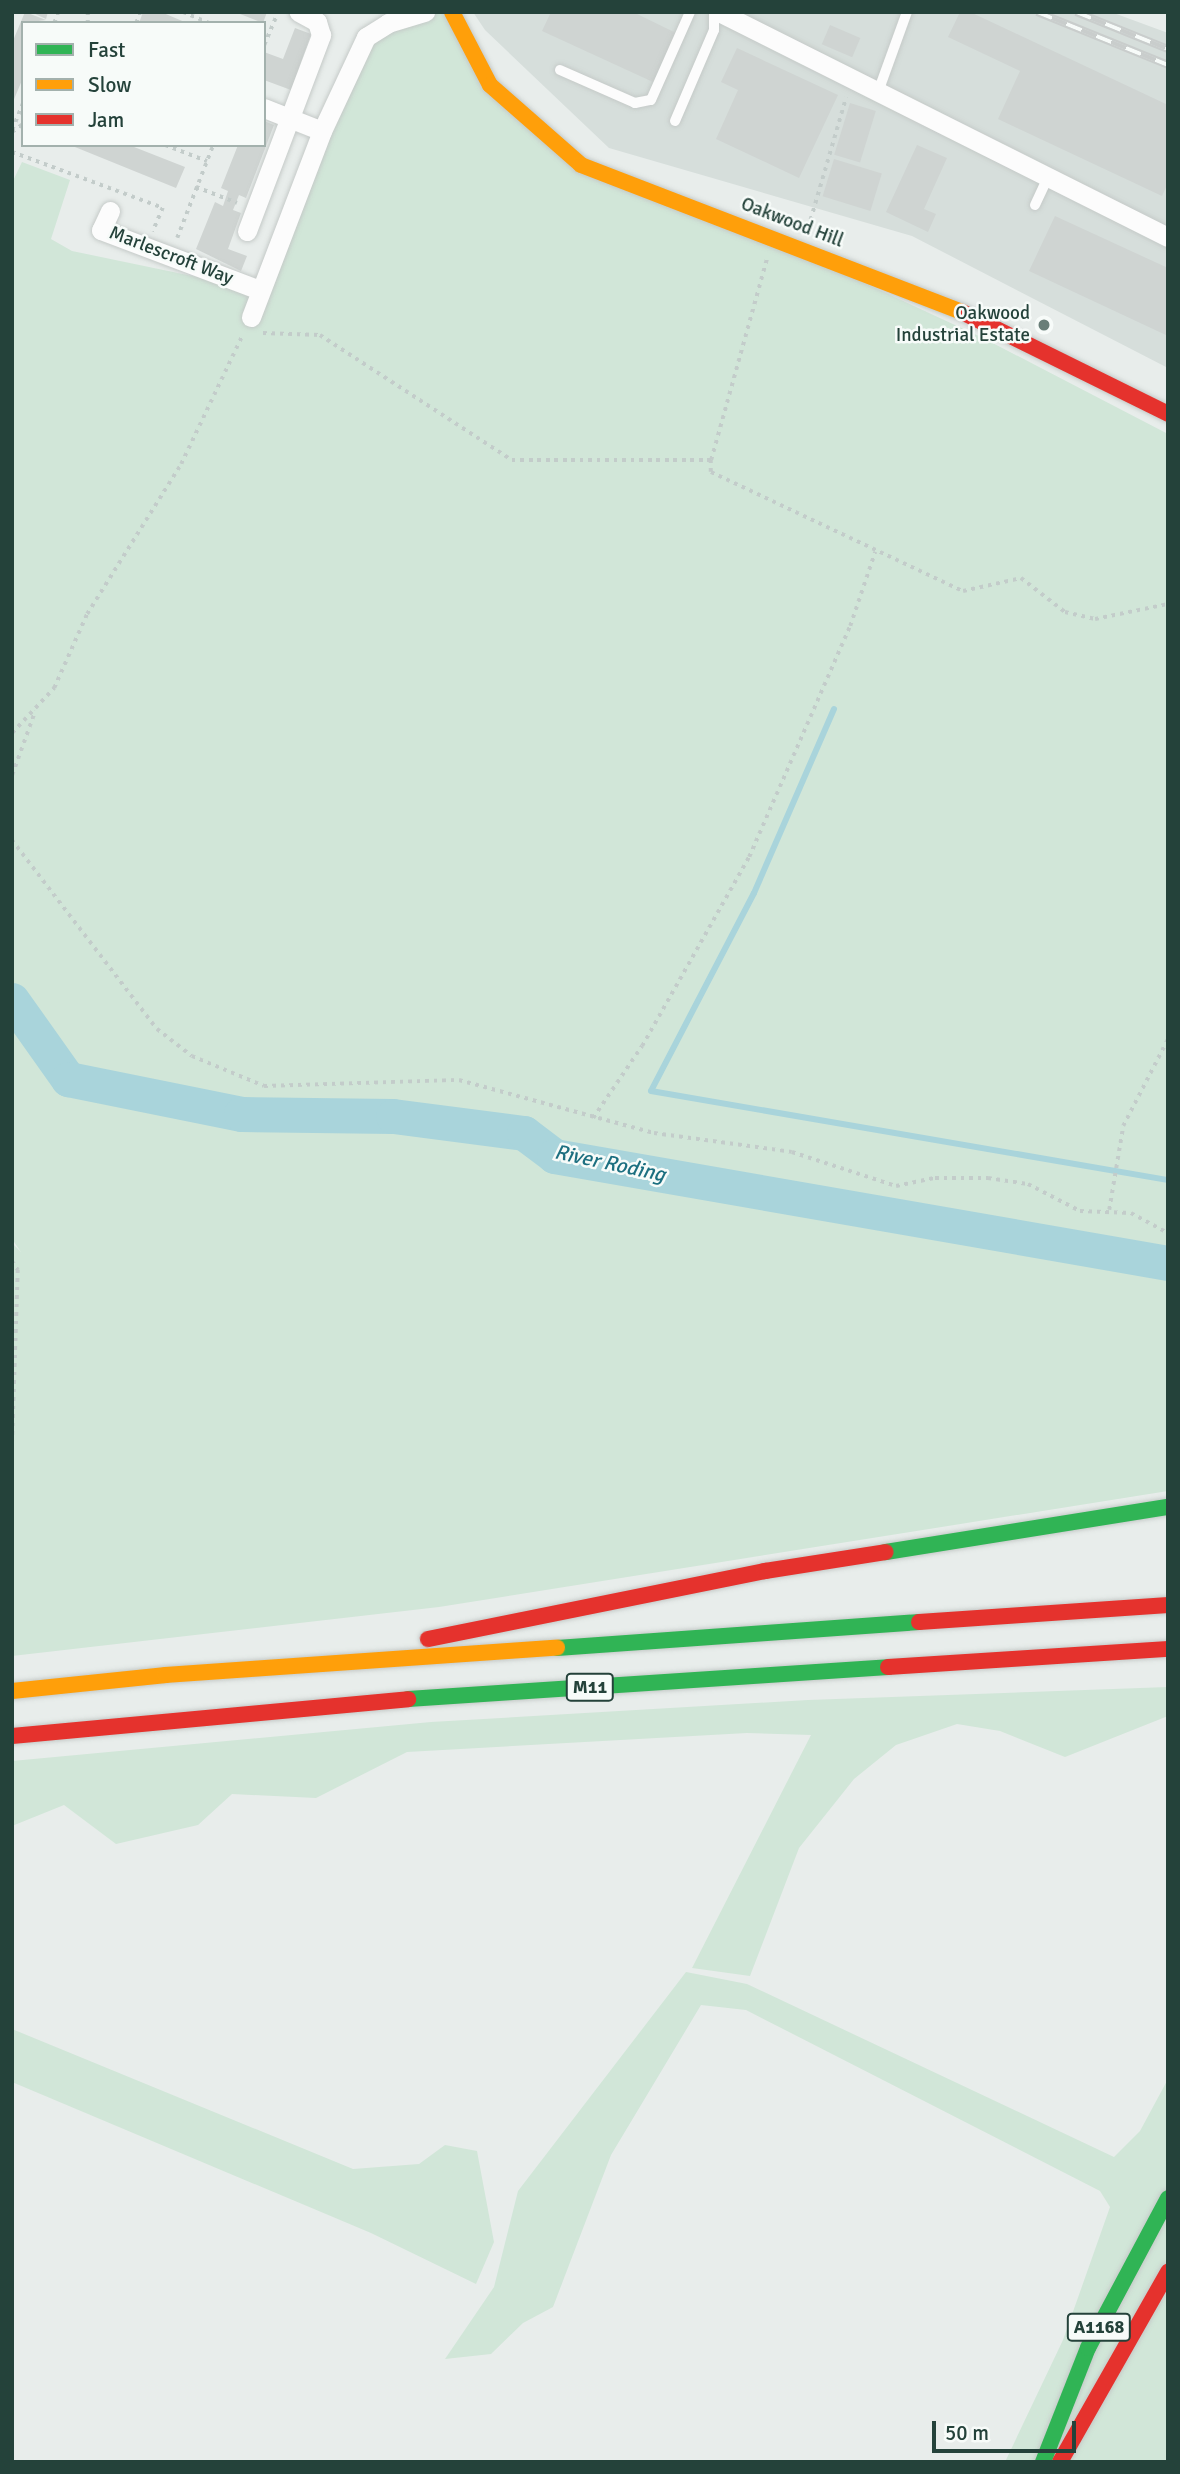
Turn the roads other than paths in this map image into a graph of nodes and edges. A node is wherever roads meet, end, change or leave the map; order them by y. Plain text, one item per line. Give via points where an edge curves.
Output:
1 (299, 12) edge
2 (425, 12) edge
3 (452, 12) edge
4 (690, 12) edge
5 (714, 12) edge
6 (719, 12) edge
7 (907, 12) edge
8 (559, 69) dead end
9 (878, 92) junction
10 (266, 109) edge
11 (288, 117) junction
12 (675, 121) dead end
13 (323, 131) junction
14 (1048, 177) junction
15 (1035, 205) dead end
16 (110, 211) dead end
17 (247, 231) dead end
18 (1168, 237) edge
19 (260, 290) junction
20 (251, 317) road end
21 (1168, 414) edge
22 (1168, 1507) edge
23 (1168, 1605) edge
24 (1168, 1649) edge
25 (1044, 1657) junction
26 (1168, 1665) edge
27 (295, 1666) junction
28 (12, 1691) edge
29 (12, 1736) edge
30 (1168, 2198) edge
31 (1168, 2272) edge
32 (1043, 2462) edge
33 (1060, 2462) edge

1 - 11 street via 317,22 321,35
2 - 13 street via 388,23 366,37
3 - 21 main road, Oakwood Hill via 490,85 581,165 940,301
4 - 8 lane via 651,100 635,103
5 - 12 lane via 714,30
6 - 9 street
7 - 9 lane
9 - 14 street
10 - 11 street
11 - 13 street
11 - 17 street
13 - 19 street
14 - 15 lane
14 - 18 street
16 - 19 street, Marlescroft Way via 97,237 147,247
19 - 20 street
22 - 27 main road, M11 via 765,1571
23 - 27 main road, M11
24 - 25 main road, M11
25 - 26 main road, M11
25 - 29 main road, M11 via 289,1707
27 - 28 main road, M11
30 - 32 main road, A1168 via 1088,2348
31 - 33 main road, A1168

